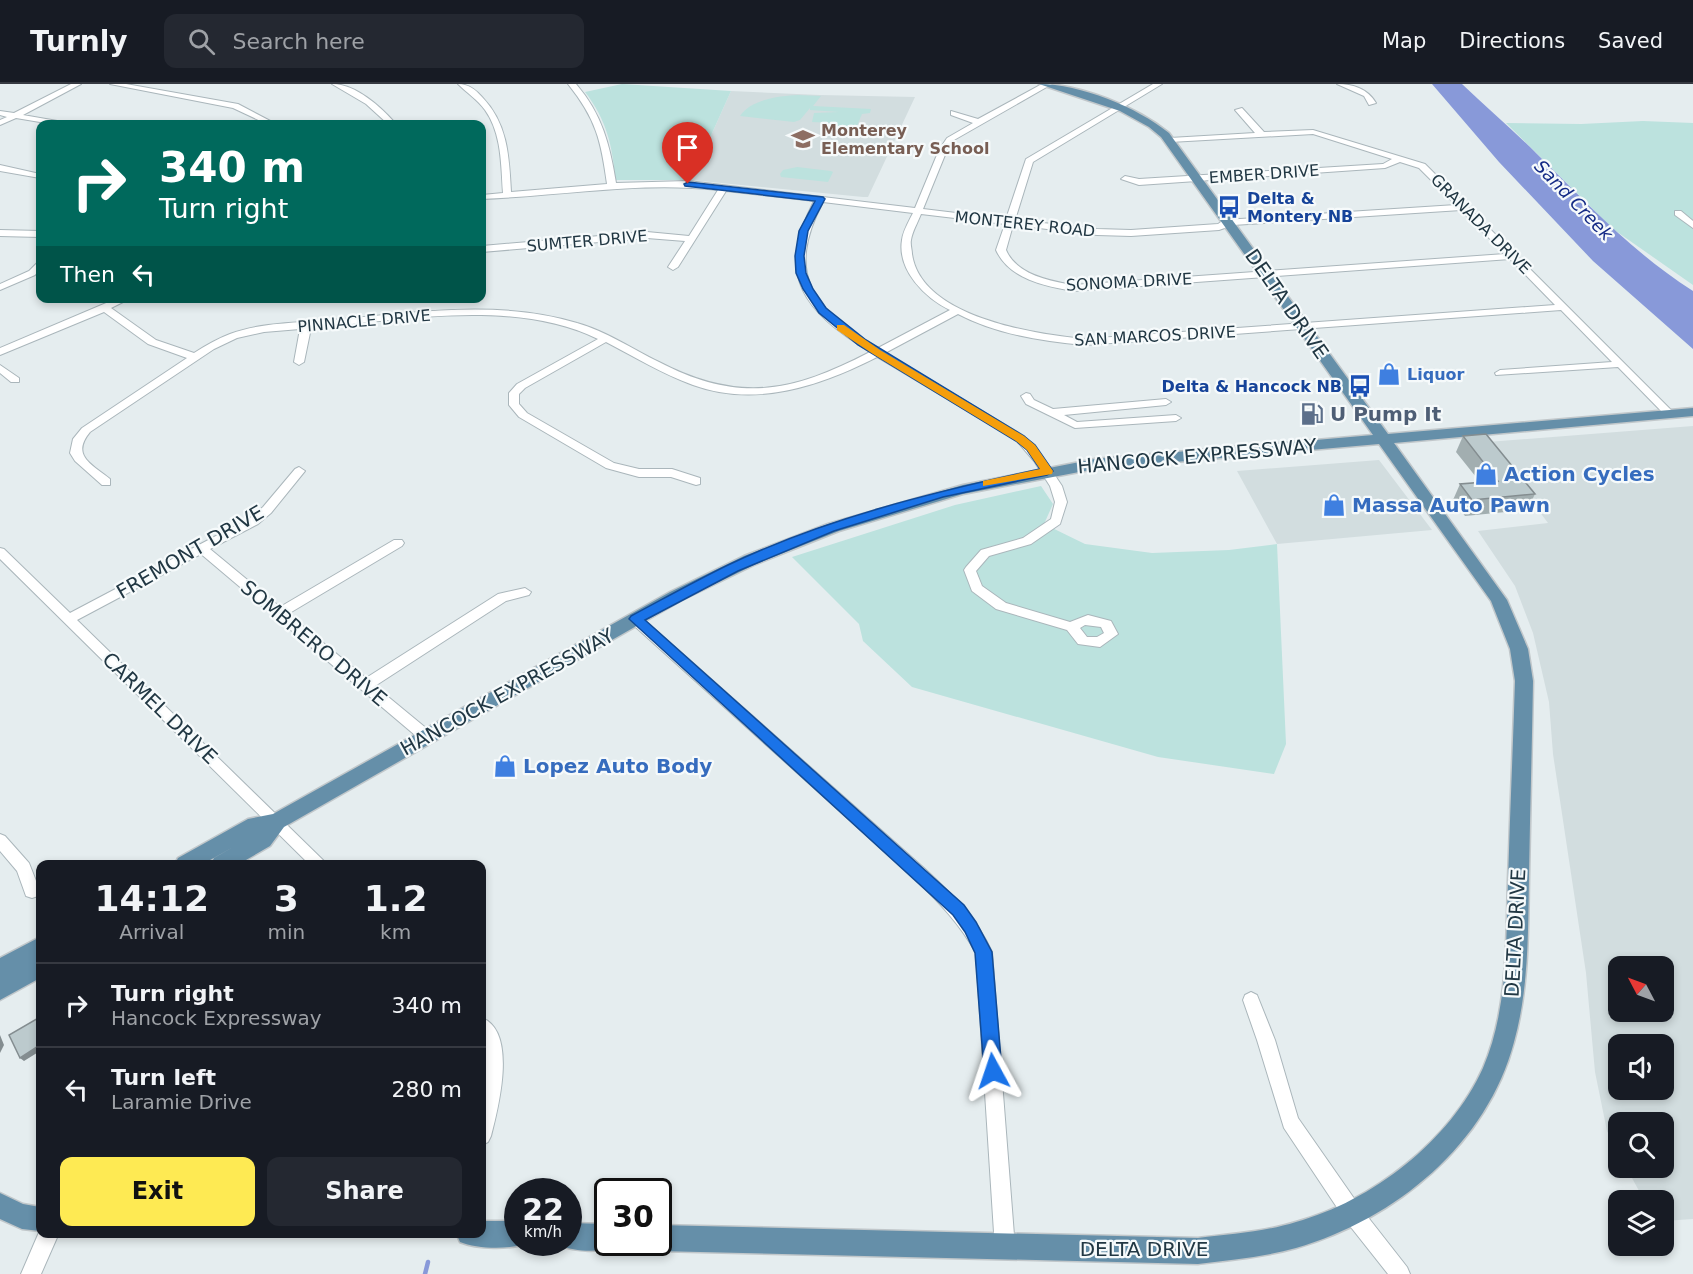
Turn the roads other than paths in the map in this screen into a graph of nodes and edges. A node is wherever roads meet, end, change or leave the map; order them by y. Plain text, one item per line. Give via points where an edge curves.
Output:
1 (77, 84) edge
2 (114, 84) edge
3 (336, 84) edge
4 (355, 84) edge
5 (462, 84) edge
6 (572, 84) edge
7 (1046, 84) edge
8 (1158, 84) edge
9 (1341, 84) edge
10 (345, 87) junction
11 (1372, 102) dead end
12 (1117, 108) junction
13 (1239, 110) dead end
14 (0, 112) edge
15 (954, 113) dead end
16 (15, 116) junction
17 (39, 120) edge
18 (264, 120) edge
19 (388, 120) edge
20 (978, 122) junction
21 (0, 123) edge
22 (1260, 133) junction
23 (1170, 140) junction
24 (1401, 158) junction
25 (0, 168) edge
26 (36, 175) edge
27 (1125, 179) dead end
28 (1197, 179) junction
29 (612, 187) junction
30 (724, 188) junction
31 (507, 195) junction
32 (486, 197) edge
33 (820, 199) junction
34 (1464, 207) junction
35 (919, 209) junction
36 (1693, 212) edge
37 (1011, 220) junction
38 (1230, 223) junction
39 (1693, 225) edge
40 (0, 233) edge
41 (36, 234) edge
42 (692, 239) junction
43 (486, 249) edge
44 (1514, 256) junction
45 (673, 267) dead end
46 (36, 268) edge
47 (1265, 274) junction
48 (0, 287) edge
49 (116, 303) edge
50 (1564, 307) junction
51 (105, 308) junction
52 (958, 310) junction
53 (306, 326) junction
54 (1303, 327) junction
55 (605, 339) junction
56 (0, 352) edge
57 (876, 352) junction
58 (195, 357) junction
59 (299, 362) dead end
60 (1621, 364) junction
61 (0, 368) edge
62 (1500, 374) dead end
63 (15, 380) dead end
64 (1026, 396) dead end
65 (1166, 402) dead end
66 (1693, 412) edge
67 (1050, 413) junction
68 (1671, 414) junction
69 (1176, 418) dead end
70 (1385, 439) junction
71 (299, 471) dead end
72 (1047, 471) junction
73 (696, 481) dead end
74 (106, 482) dead end
75 (398, 543) dead end
76 (202, 549) junction
77 (0, 552) edge
78 (525, 592) dead end
79 (279, 613) junction
80 (635, 619) junction
81 (69, 620) junction
82 (1072, 627) dead end
83 (366, 685) junction
84 (427, 737) junction
85 (277, 821) junction
86 (0, 840) edge
87 (192, 860) edge
88 (228, 860) edge
89 (315, 860) edge
90 (32, 891) dead end
91 (36, 948) edge
92 (0, 969) edge
93 (36, 969) edge
94 (0, 990) edge
95 (1251, 1000) dead end
96 (486, 1034) edge
97 (486, 1116) edge
98 (0, 1206) edge
99 (1353, 1214) junction
100 (36, 1218) edge
101 (486, 1233) edge
102 (504, 1234) edge
103 (47, 1238) edge
104 (672, 1238) edge
105 (1005, 1248) junction
106 (31, 1274) edge
107 (1400, 1274) edge

1 - 16 street
2 - 18 street via 235,106
3 - 10 street
4 - 10 street
5 - 31 street via 485,104 502,134
6 - 29 street via 586,100 604,134
7 - 12 main road, DELTA DRIVE
7 - 20 street, SAN MARCOS DRIVE
8 - 12 street, SONOMA DRIVE
9 - 11 street via 1367,94
10 - 19 street
12 - 23 main road, DELTA DRIVE via 1150,123
12 - 37 street, SONOMA DRIVE via 1029,160
13 - 22 street
14 - 16 street
15 - 20 street
16 - 17 street
16 - 21 street
20 - 35 street, SAN MARCOS DRIVE via 947,143
22 - 23 street, GRANADA DRIVE
22 - 24 street, GRANADA DRIVE via 1312,132
23 - 28 main road, DELTA DRIVE
24 - 28 street, EMBER DRIVE via 1385,166
24 - 34 street, GRANADA DRIVE via 1422,166
25 - 26 street
27 - 28 street, EMBER DRIVE
28 - 38 main road, DELTA DRIVE
29 - 30 street, MONTEREY ROAD via 663,184
29 - 31 street, MONTEREY ROAD
30 - 33 street, MONTEREY ROAD
30 - 42 street
31 - 32 street, MONTEREY ROAD
33 - 35 street, MONTEREY ROAD
33 - 57 street via 804,231 799,256 801,273 822,310
34 - 38 street, MONTEREY ROAD
34 - 44 street, GRANADA DRIVE
35 - 37 street, MONTEREY ROAD
35 - 52 street, SAN MARCOS DRIVE via 906,240 908,264 920,284
36 - 39 street via 1678,213
37 - 38 street, MONTEREY ROAD via 1112,233 1215,228
37 - 47 street, SONOMA DRIVE via 1001,250 1006,261 1040,281 1061,286
38 - 47 main road, DELTA DRIVE
40 - 41 street
42 - 43 street, SUMTER DRIVE via 647,235
42 - 45 street
44 - 47 street, SONOMA DRIVE
44 - 50 street, GRANADA DRIVE
46 - 48 street
47 - 54 main road, DELTA DRIVE
49 - 51 street
50 - 54 street, SAN MARCOS DRIVE
50 - 60 street, GRANADA DRIVE
51 - 56 street
51 - 58 street via 152,342
52 - 54 street, SAN MARCOS DRIVE via 1012,332 1084,342
52 - 57 street, PINNACLE DRIVE
53 - 55 street, PINNACLE DRIVE via 470,311 574,324
53 - 58 street, PINNACLE DRIVE via 241,334
53 - 59 street
54 - 70 main road, DELTA DRIVE
55 - 57 street, PINNACLE DRIVE via 682,380 734,391 798,386
55 - 73 street via 521,386 514,393 513,405 523,415 610,466 639,473 672,473
57 - 72 street via 1020,438
58 - 74 street, PINNACLE DRIVE via 78,438 76,455
60 - 62 street
60 - 68 street, GRANADA DRIVE
61 - 63 street
64 - 67 street
65 - 67 street
66 - 68 main road, HANCOCK EXPRESSWAY
67 - 69 street via 1075,425
68 - 70 main road, HANCOCK EXPRESSWAY
70 - 72 main road, HANCOCK EXPRESSWAY
70 - 99 main road, DELTA DRIVE via 1490,587 1519,649 1524,681 1516,960 1512,1004 1503,1041 1481,1094 1429,1158
71 - 76 street, FREMONT DRIVE via 254,521
72 - 80 main road, HANCOCK EXPRESSWAY via 941,494 830,528 733,568
72 - 82 street via 1061,502 1056,521 1027,541 985,552 970,570 976,588 1000,606
75 - 79 street
76 - 79 street, SOMBRERO DRIVE
76 - 81 street, FREMONT DRIVE
77 - 81 street, CARMEL DRIVE
78 - 83 street via 502,597
79 - 83 street, SOMBRERO DRIVE
80 - 84 main road, HANCOCK EXPRESSWAY
80 - 105 street via 920,874 971,927 984,952
81 - 85 street, CARMEL DRIVE
83 - 84 street, SOMBRERO DRIVE
84 - 85 main road, HANCOCK EXPRESSWAY
85 - 87 main road, HANCOCK EXPRESSWAY via 255,825
85 - 88 main road, HANCOCK EXPRESSWAY via 263,840
85 - 89 street, CARMEL DRIVE
86 - 90 street via 24,868
91 - 92 main road
93 - 94 main road
95 - 99 street via 1290,1122
96 - 97 street via 492,1047 494,1075
98 - 100 main road
99 - 105 main road, DELTA DRIVE via 1298,1235 1198,1251
99 - 107 street
101 - 102 main road
103 - 106 street
104 - 105 main road, DELTA DRIVE

